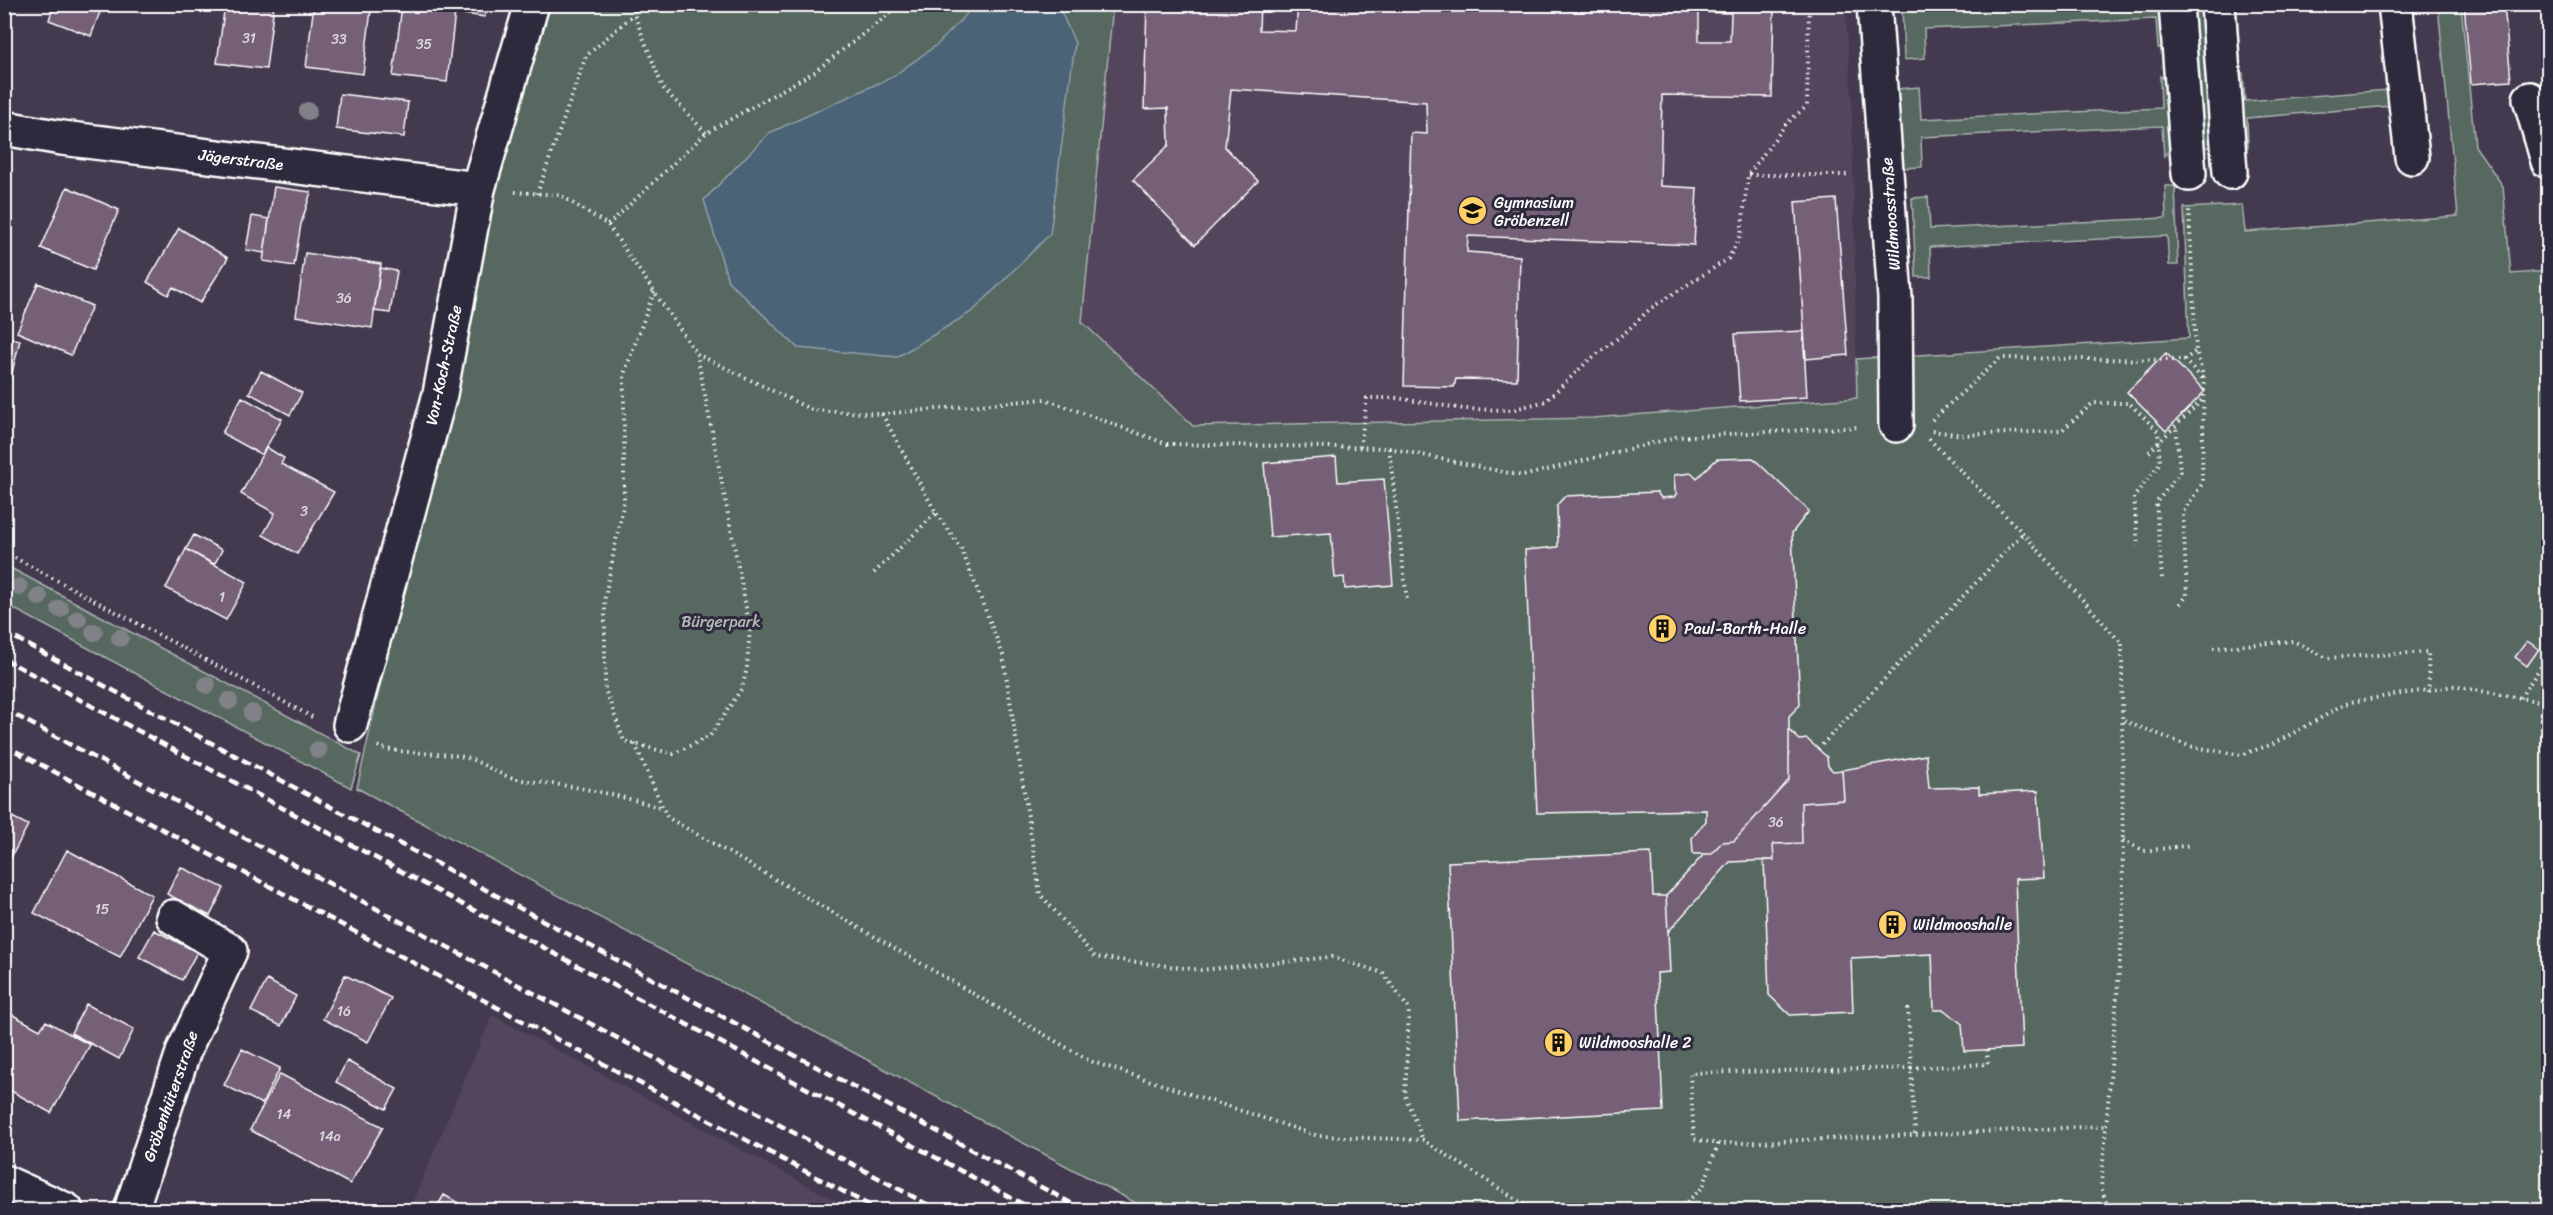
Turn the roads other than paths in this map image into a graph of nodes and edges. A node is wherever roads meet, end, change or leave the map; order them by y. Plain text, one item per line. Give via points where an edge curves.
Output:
1 (532, 4) edge
2 (1874, 4) edge
3 (2176, 4) edge
4 (2218, 4) edge
5 (2395, 4) edge
6 (2530, 99) dead end
7 (4, 128) edge
8 (2412, 157) dead end
9 (2548, 161) edge
10 (2230, 172) dead end
11 (2189, 188) road end
12 (478, 189) junction
13 (1908, 427) road end
14 (350, 725) road end
15 (173, 917) dead end
16 (4, 1182) edge
17 (66, 1210) edge
18 (131, 1210) edge

1 - 12 street, Von-Koch-Straße
2 - 13 street, Wildmoosstraße
3 - 11 street
4 - 10 street
5 - 8 street
6 - 9 street
7 - 12 street, Jägerstraße
12 - 14 street, Von-Koch-Straße via 440,394
15 - 18 street, Gröbenhüterstraße via 230,951 184,1050
16 - 17 street

